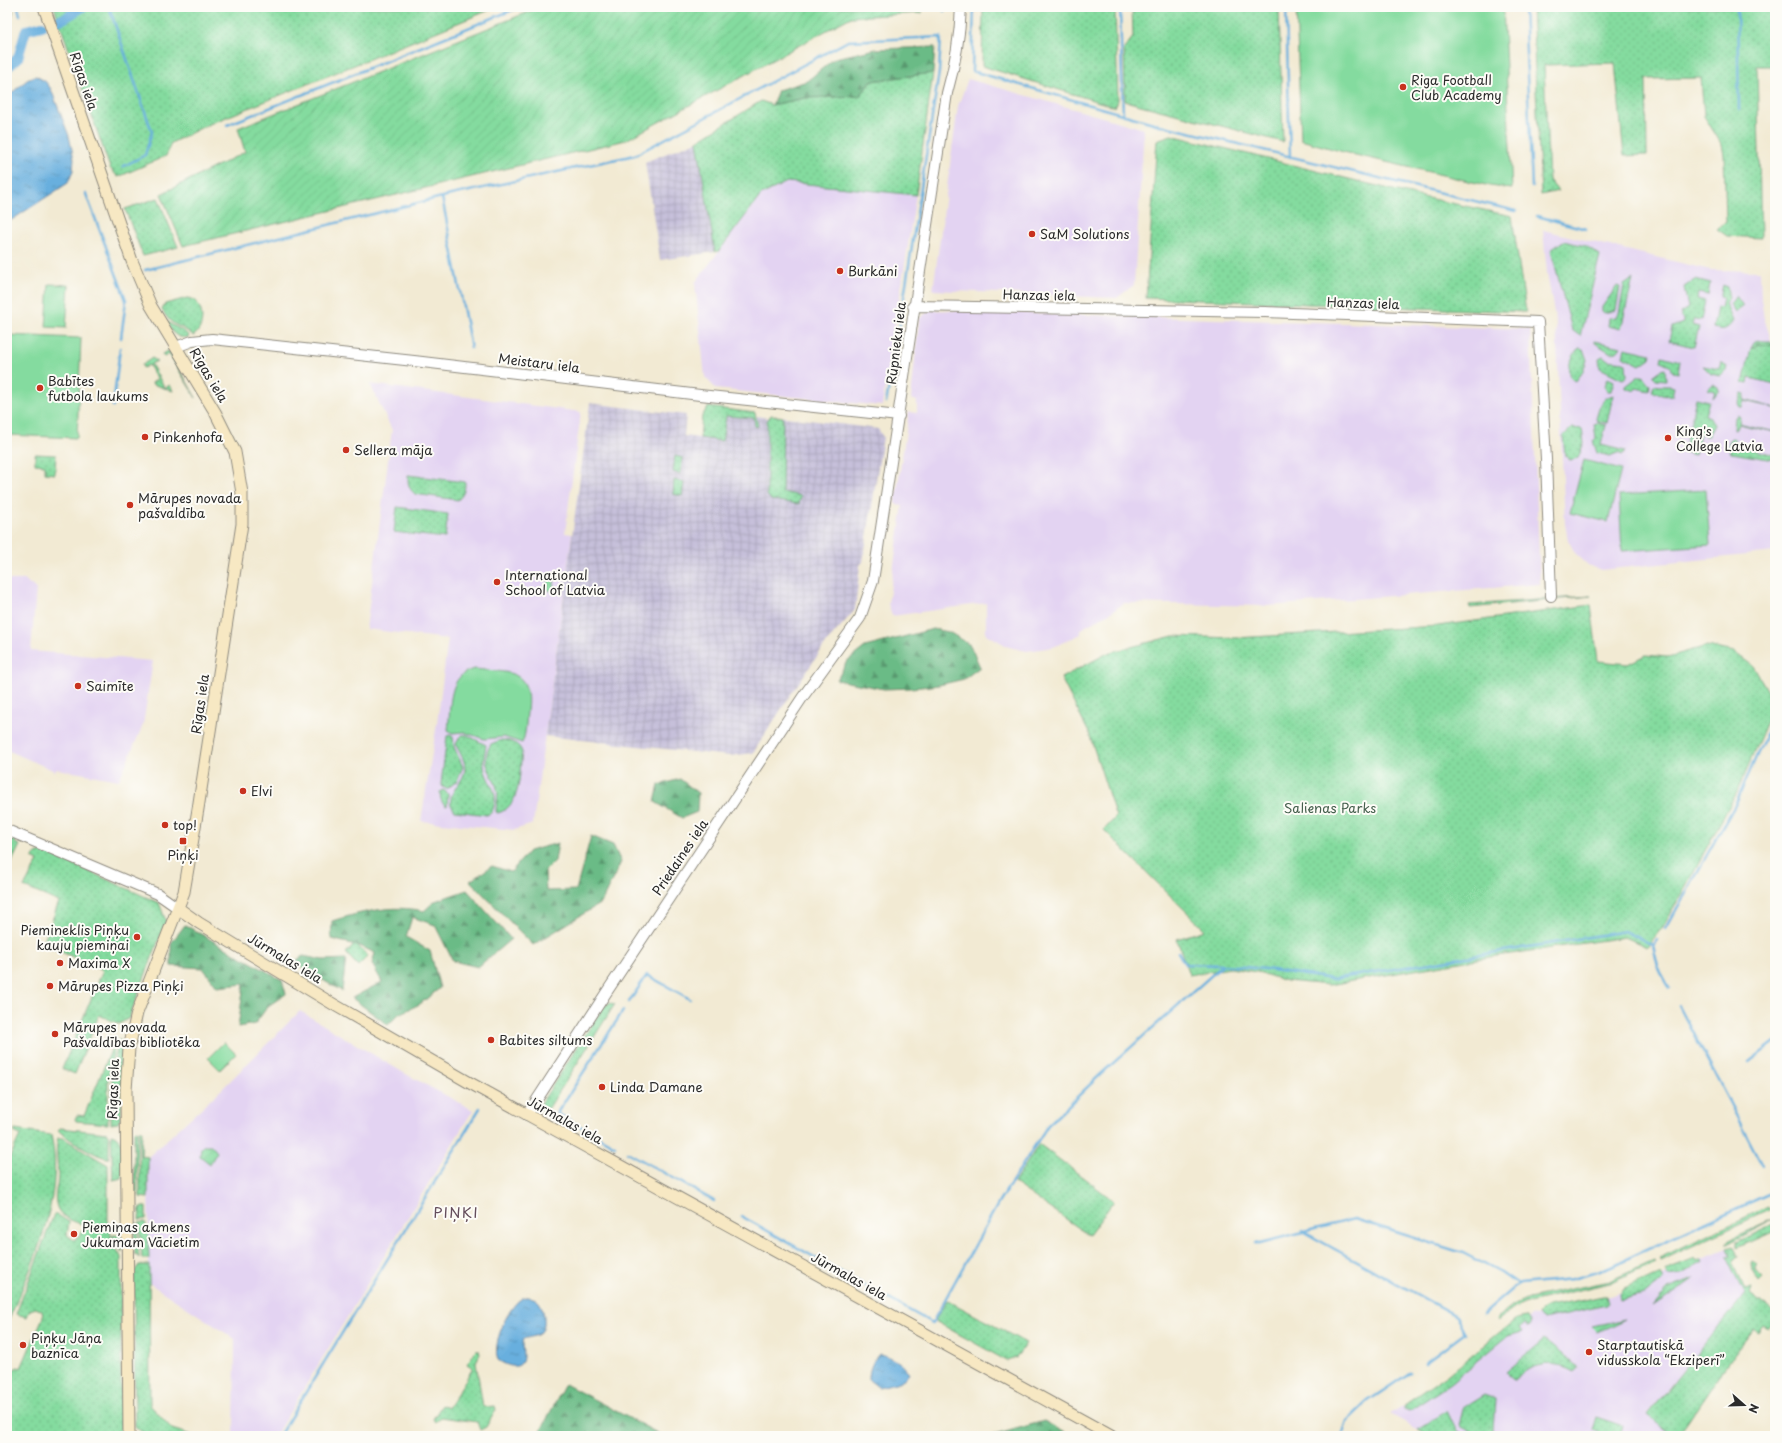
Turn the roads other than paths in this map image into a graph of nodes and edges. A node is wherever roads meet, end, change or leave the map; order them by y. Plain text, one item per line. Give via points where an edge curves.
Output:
1 (44, 7) edge
2 (961, 7) edge
3 (913, 306) junction
4 (176, 347) junction
5 (899, 416) junction
6 (1551, 596) dead end
7 (860, 618) joint
8 (7, 830) edge
9 (178, 908) junction
10 (527, 1115) junction
11 (129, 1436) edge
12 (1111, 1436) edge

1 - 4 main road, Rīgas iela via 132,261 151,306
2 - 3 street, Rūpnieku iela via 960,28
3 - 5 street, Rūpnieku iela
3 - 6 street, Hanzas iela via 1265,312 1538,322
4 - 5 street, Meistaru iela via 192,341 212,340
4 - 9 main road, Rīgas iela via 230,440 240,475 243,505 198,809 184,892
5 - 7 street, Rūpnieku iela via 873,581
7 - 10 street, Priedaines iela via 802,698
8 - 9 street, Jūrmalas iela via 158,894
9 - 10 main road, Jūrmalas iela via 413,1051
9 - 11 main road, Rīgas iela via 137,1013 127,1064
10 - 12 main road, Jūrmalas iela

